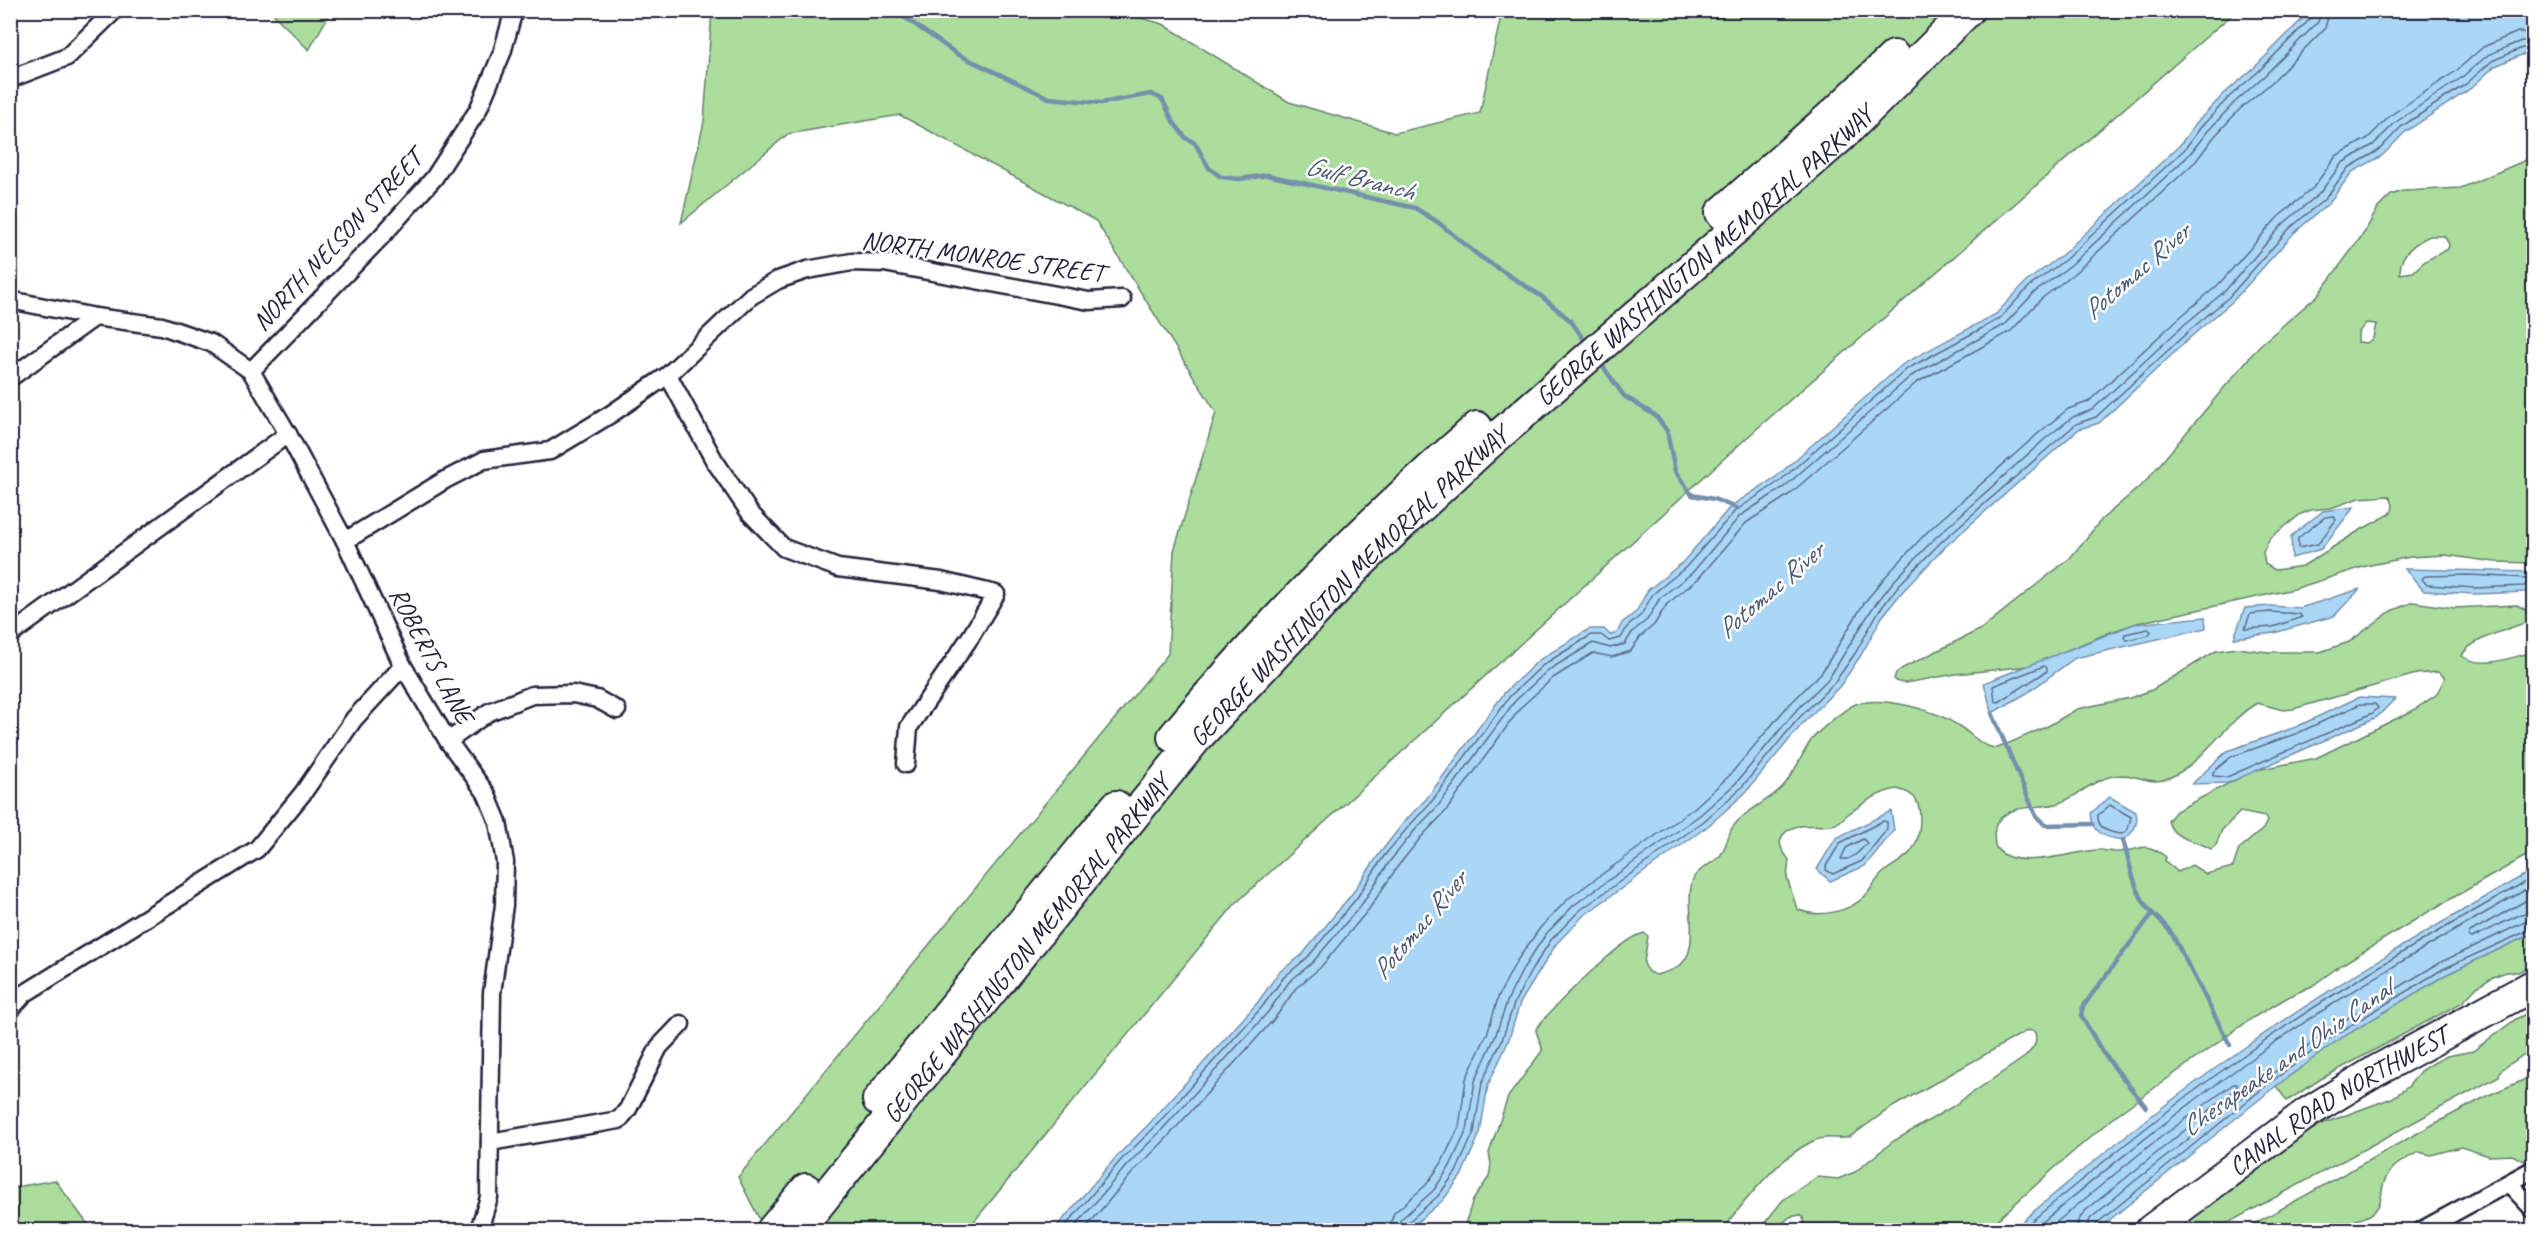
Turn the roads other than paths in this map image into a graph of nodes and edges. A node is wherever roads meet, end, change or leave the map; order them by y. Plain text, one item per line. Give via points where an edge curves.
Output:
1 (115, 10) edge
2 (514, 10) edge
3 (1941, 10) edge
4 (1969, 10) edge
5 (10, 79) edge
6 (1699, 246) junction
7 (1122, 299) dead end
8 (10, 300) edge
9 (94, 316) junction
10 (251, 371) junction
11 (668, 375) junction
12 (10, 378) edge
13 (288, 434) junction
14 (1478, 440) junction
15 (345, 541) junction
16 (10, 635) edge
17 (403, 666) junction
18 (617, 710) dead end
19 (448, 741) junction
20 (906, 764) dead end
21 (2534, 985) edge
22 (10, 1010) edge
23 (681, 1024) dead end
24 (490, 1142) junction
25 (2534, 1169) edge
26 (2509, 1183) junction
27 (2534, 1210) edge
28 (478, 1230) edge
29 (772, 1230) edge
30 (798, 1230) edge
31 (2151, 1230) edge
32 (2422, 1230) edge

1 - 5 street via 67,57
2 - 10 street, NORTH NELSON STREET via 478,110 434,178
3 - 6 highway, GEORGE WASHINGTON MEMORIAL PARKWAY
4 - 6 highway, GEORGE WASHINGTON MEMORIAL PARKWAY via 1841,137
6 - 14 highway, GEORGE WASHINGTON MEMORIAL PARKWAY
7 - 11 street, NORTH MONROE STREET via 1089,301 884,263 852,262 807,270 778,280 751,296
8 - 9 street, ROBERTS LANE
9 - 10 street, ROBERTS LANE via 162,326 211,344
9 - 12 street
10 - 13 street, ROBERTS LANE
11 - 15 street, NORTH MONROE STREET via 550,450 484,460
11 - 20 street via 714,460 750,513 784,548 838,568 940,581 996,594 909,727
13 - 15 street, ROBERTS LANE
13 - 16 street
14 - 29 highway, GEORGE WASHINGTON MEMORIAL PARKWAY via 1340,552 1209,692
14 - 30 highway, GEORGE WASHINGTON MEMORIAL PARKWAY via 1196,739
15 - 17 street, ROBERTS LANE
17 - 19 street, ROBERTS LANE
17 - 22 street via 354,719 303,793 257,849 24,994
18 - 19 street via 597,699 573,694 532,695 489,712
19 - 24 street, ROBERTS LANE via 486,793 498,822 505,862 504,905 492,993
21 - 31 highway, CANAL ROAD NORTHWEST via 2307,1113
23 - 24 street via 659,1047 619,1120
24 - 28 street, ROBERTS LANE via 489,1197
25 - 26 street
26 - 27 street
26 - 32 street

